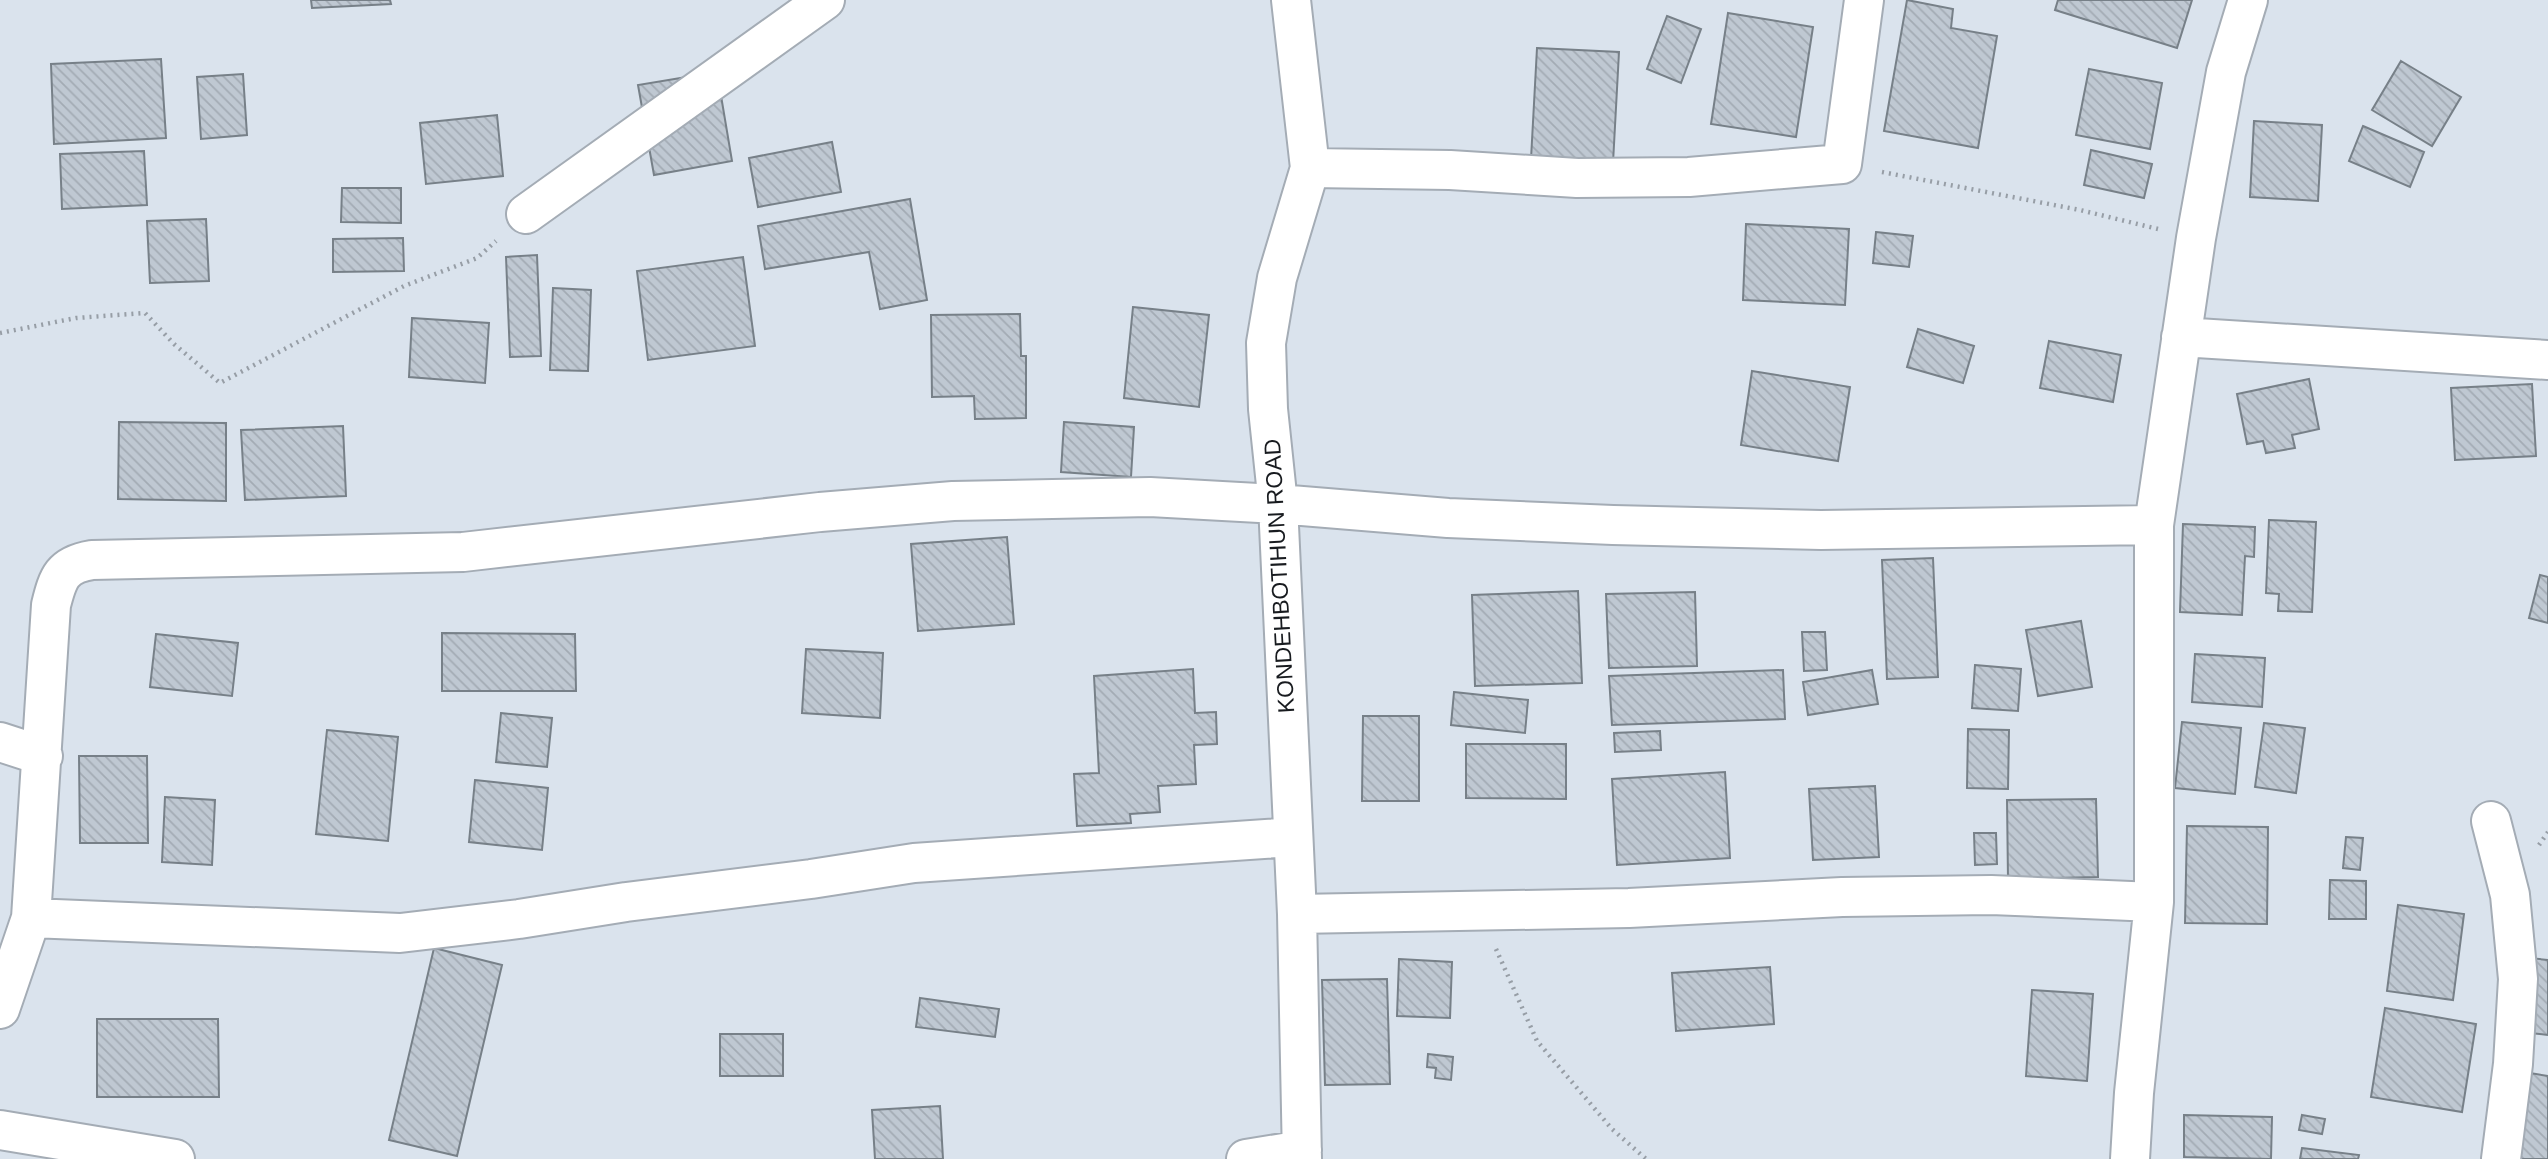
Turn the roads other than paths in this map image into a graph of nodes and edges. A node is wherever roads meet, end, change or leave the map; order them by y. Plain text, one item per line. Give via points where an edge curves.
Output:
1 (825, 0) edge
2 (1291, 0) edge
3 (1864, 0) edge
4 (2248, 0) edge
5 (1310, 168) junction
6 (526, 214) road end
7 (2181, 337) junction
8 (2548, 360) edge
9 (1278, 504) junction
10 (2154, 525) junction
11 (0, 742) edge
12 (43, 756) junction
13 (2491, 821) dead end
14 (1293, 837) junction
15 (2154, 902) junction
16 (1297, 914) junction
17 (31, 918) junction
18 (0, 1009) edge
19 (0, 1130) edge
20 (1302, 1155) edge
21 (175, 1159) edge
22 (1246, 1159) edge
23 (2130, 1159) edge
24 (2501, 1159) edge

1 - 6 street
2 - 5 street, KONDEHBOTIHUN ROAD
3 - 5 street via 1842,164 1689,177 1577,178
4 - 7 street via 2226,72
5 - 9 street, KONDEHBOTIHUN ROAD via 1277,278 1266,343
7 - 8 street
7 - 10 street
9 - 10 street via 1448,518 1807,529
9 - 12 street via 1150,497 953,501 463,551 74,563 57,580 51,606
9 - 14 street, KONDEHBOTIHUN ROAD
10 - 15 street
11 - 12 street
12 - 17 street
13 - 24 street via 2510,895 2518,979
14 - 16 street, KONDEHBOTIHUN ROAD
14 - 17 street via 914,863 400,933
15 - 16 street via 1991,895 1842,897 1629,908
15 - 23 street
16 - 20 street, KONDEHBOTIHUN ROAD
17 - 18 street
19 - 21 street
20 - 22 street

